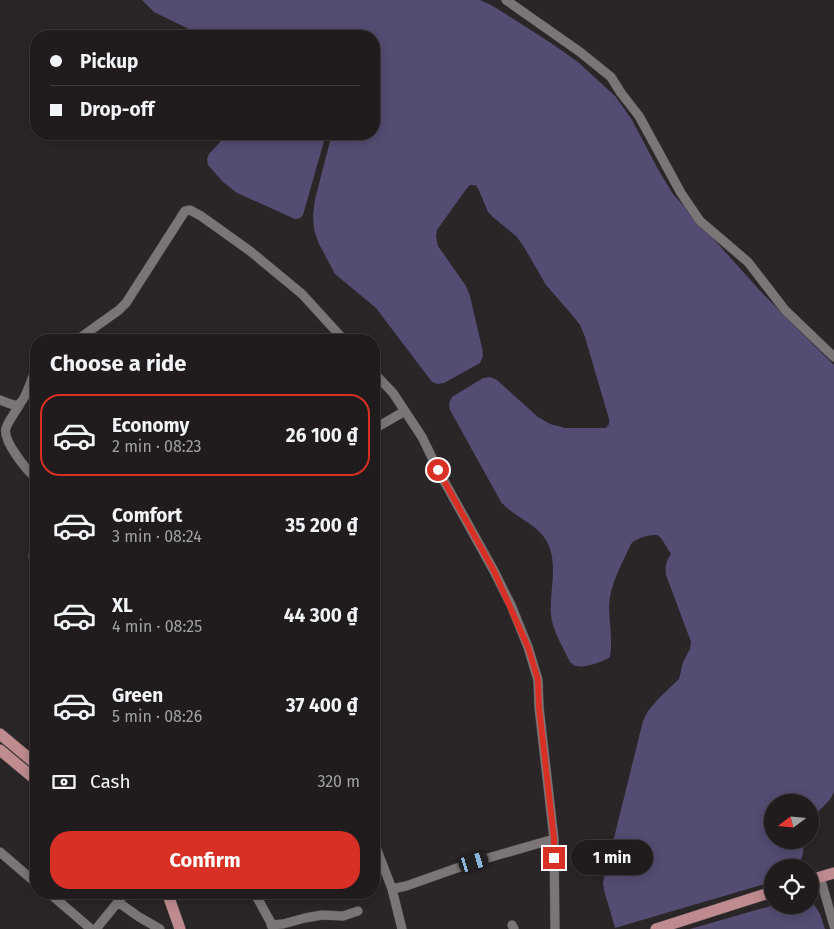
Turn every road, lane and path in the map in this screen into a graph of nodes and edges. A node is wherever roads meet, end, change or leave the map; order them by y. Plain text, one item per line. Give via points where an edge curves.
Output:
1 (506, 0) edge
2 (85, 334) edge
3 (339, 334) edge
4 (834, 357) edge
5 (380, 379) edge
6 (30, 382) edge
7 (0, 400) edge
8 (20, 404) junction
9 (405, 411) junction
10 (380, 425) edge
11 (30, 472) edge
12 (0, 734) edge
13 (0, 750) edge
14 (30, 759) edge
15 (30, 775) edge
16 (554, 839) junction
17 (0, 852) edge
18 (380, 858) edge
19 (834, 873) edge
20 (30, 878) edge
21 (819, 878) edge
22 (392, 889) junction
23 (819, 889) edge
24 (764, 895) edge
25 (56, 899) edge
26 (120, 899) edge
27 (169, 899) edge
28 (258, 899) edge
29 (118, 902) junction
30 (358, 911) dead end
31 (834, 926) edge
32 (272, 927) edge
33 (91, 929) edge
34 (96, 929) edge
35 (160, 929) edge
36 (180, 929) edge
37 (402, 929) edge
38 (555, 929) edge
39 (656, 929) edge

1 - 4 street via 611,78 639,116 700,221 748,262 785,310
2 - 3 street via 126,303 185,211 190,210 250,250 302,294
5 - 9 street
6 - 8 street
7 - 8 street
8 - 11 street via 6,428 6,434
9 - 10 street
9 - 16 street via 422,436 494,571 528,647 538,680
12 - 14 main road
13 - 15 main road
16 - 22 street
16 - 38 street
17 - 20 street
18 - 22 street
19 - 21 main road
22 - 37 street
23 - 31 street
24 - 39 main road
25 - 33 street
26 - 29 street
27 - 36 main road
28 - 32 street
29 - 34 street
29 - 35 street
30 - 32 street via 343,916 305,918

